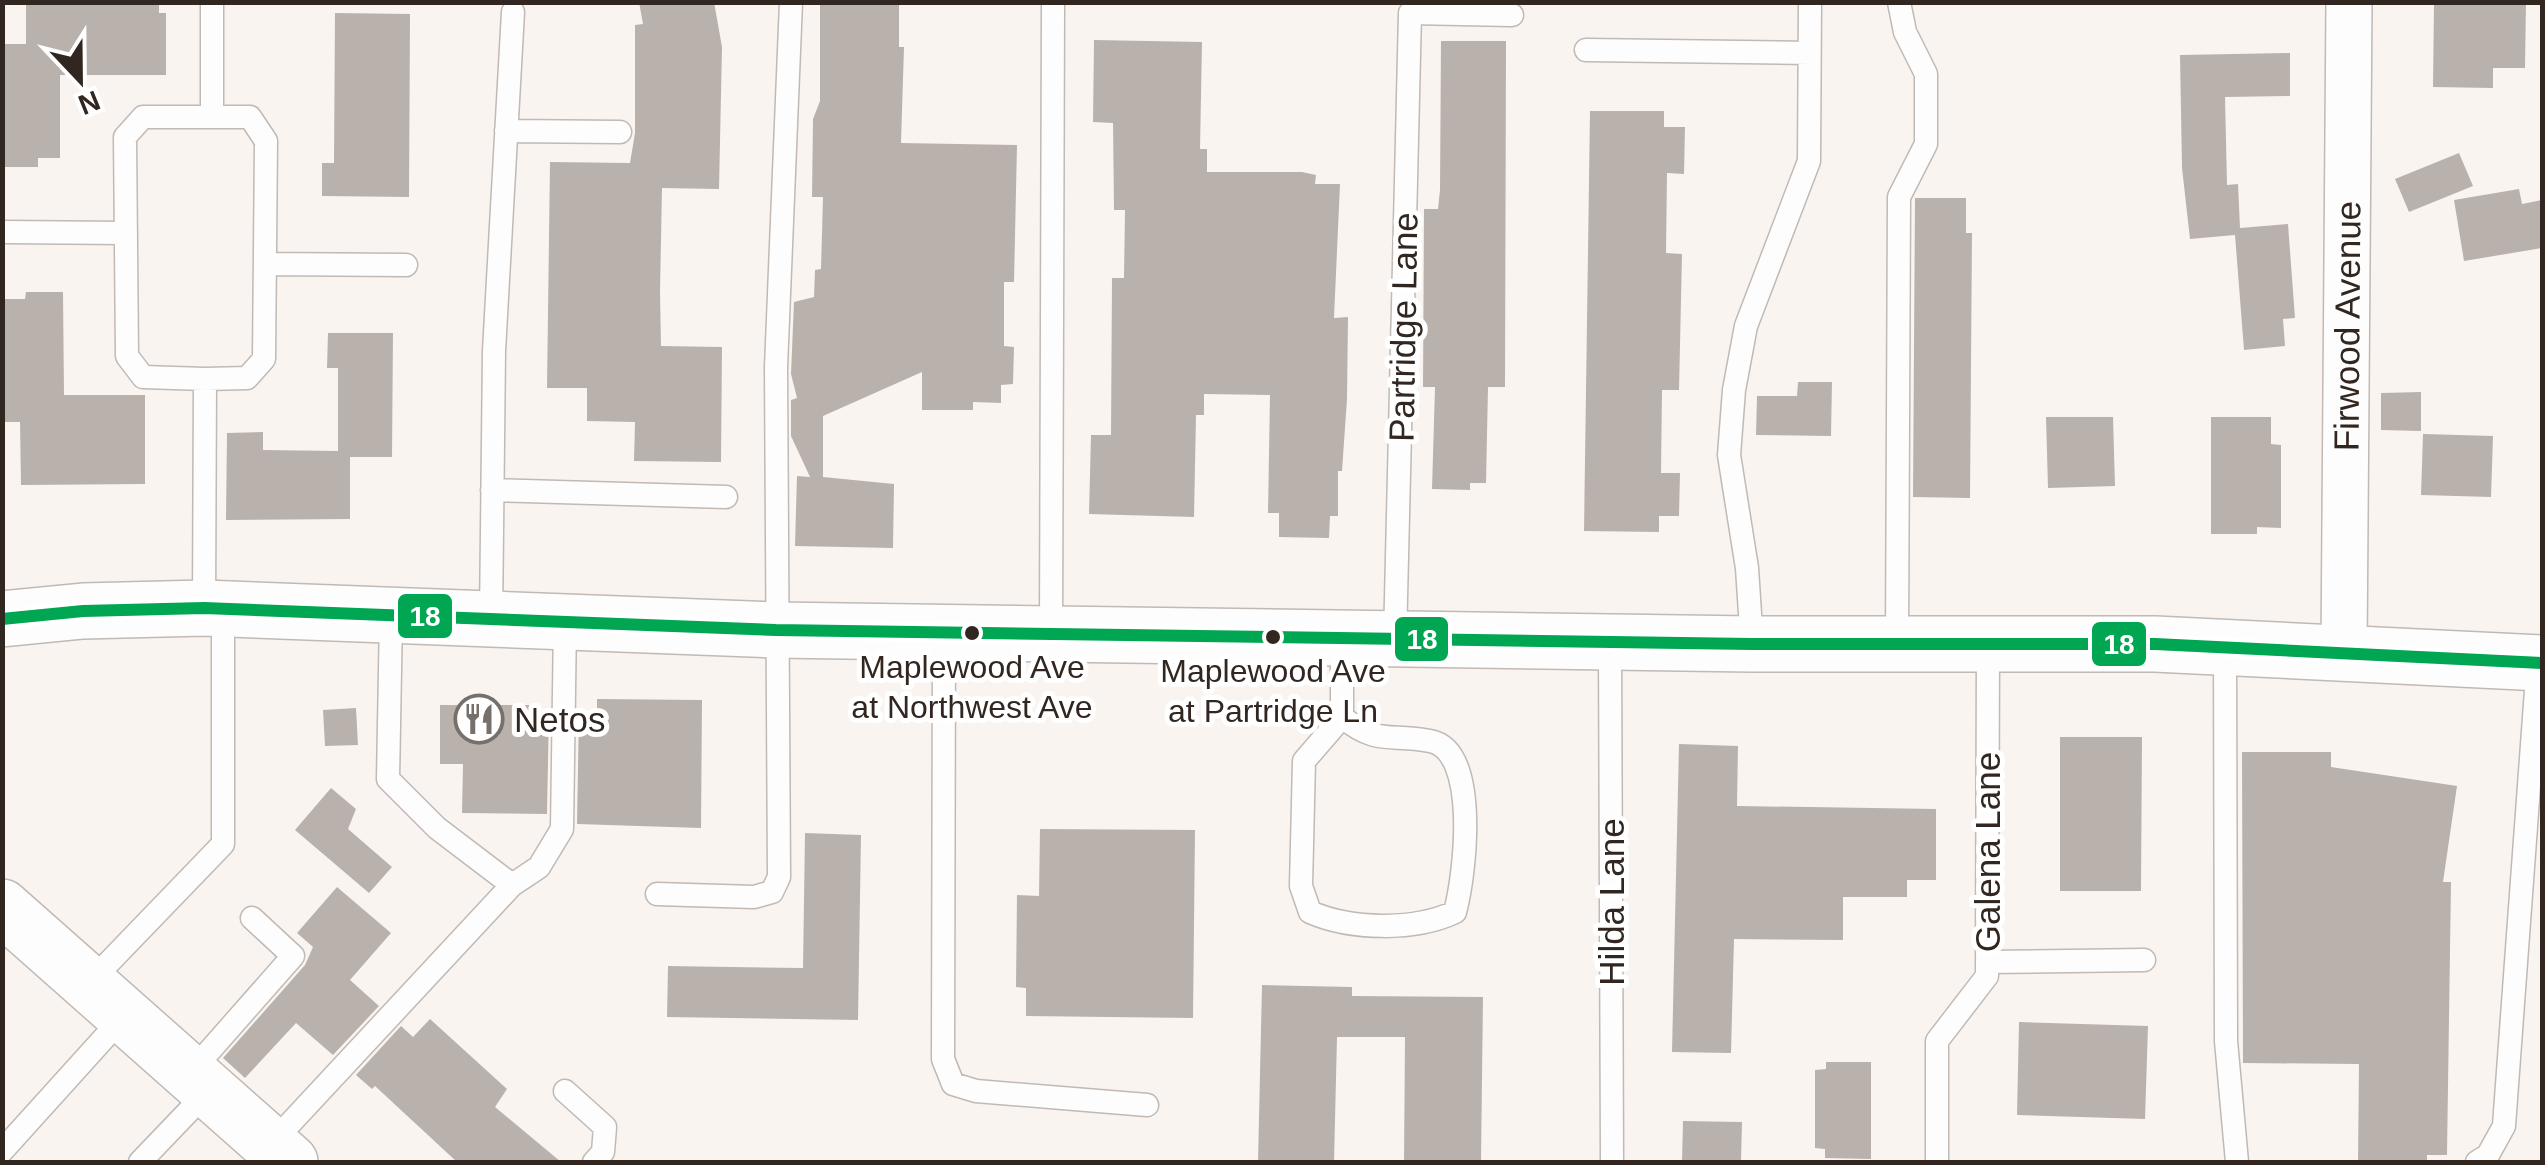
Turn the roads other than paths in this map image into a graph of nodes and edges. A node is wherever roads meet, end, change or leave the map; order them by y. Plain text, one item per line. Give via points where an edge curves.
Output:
1 (212, 2) edge
2 (790, 2) edge
3 (1054, 2) edge
4 (1810, 2) edge
5 (1900, 2) edge
6 (2349, 2) edge
7 (513, 12) dead end
8 (1512, 15) dead end
9 (1586, 50) dead end
10 (1809, 54) junction
11 (212, 117) junction
12 (506, 131) junction
13 (620, 132) dead end
14 (2, 232) edge
15 (126, 233) junction
16 (265, 264) junction
17 (406, 265) dead end
18 (205, 379) junction
19 (492, 490) junction
20 (726, 497) dead end
21 (214, 608) junction
22 (391, 616) junction
23 (2, 618) edge
24 (491, 620) junction
25 (565, 622) junction
26 (776, 630) junction
27 (944, 632) junction
28 (1051, 635) junction
29 (1342, 640) junction
30 (1396, 640) junction
31 (1610, 642) junction
32 (1752, 644) junction
33 (1988, 644) junction
34 (1897, 646) junction
35 (2225, 646) junction
36 (2344, 651) junction
37 (2540, 663) edge
38 (1342, 717) junction
39 (2536, 790) edge
40 (512, 885) junction
41 (657, 894) dead end
42 (2, 907) edge
43 (252, 918) dead end
44 (2144, 960) dead end
45 (1987, 962) junction
46 (107, 999) junction
47 (200, 1082) junction
48 (565, 1091) dead end
49 (1146, 1105) dead end
50 (2, 1151) edge
51 (280, 1154) edge
52 (140, 1162) edge
53 (594, 1162) edge
54 (1612, 1162) edge
55 (1937, 1162) edge
56 (2237, 1162) edge
57 (2477, 1162) edge

1 - 11 lane
2 - 26 lane via 776,367
3 - 28 lane
4 - 10 lane
5 - 34 lane via 1905,32 1926,74 1926,144 1899,197
6 - 36 street, Firwood Avenue
7 - 12 lane
8 - 30 lane, Partridge Lane via 1410,14
9 - 10 lane
10 - 32 lane via 1809,161 1746,326 1734,390 1729,455
11 - 15 lane via 143,116 124,137
11 - 16 lane via 250,117 266,141
12 - 13 lane
12 - 19 lane
14 - 15 lane
15 - 18 lane via 127,356 143,378
16 - 17 lane
16 - 18 lane via 264,359 246,378
18 - 21 lane
19 - 20 lane
19 - 24 lane
21 - 22 street
21 - 23 street
21 - 46 lane via 223,844
22 - 24 street
22 - 40 lane via 388,779 437,828
24 - 25 street
25 - 26 street
25 - 40 lane via 562,829 539,866
26 - 27 street
26 - 41 lane via 779,877 772,892 754,896
27 - 28 street
27 - 49 lane via 943,1059 953,1084
28 - 29 street
29 - 30 street
29 - 38 lane
30 - 31 street
31 - 32 street
31 - 54 lane, Hilda Lane
32 - 34 street
33 - 34 street
33 - 35 street
33 - 45 lane, Galena Lane
35 - 36 street
35 - 56 lane via 2226,1041
36 - 37 street
37 - 39 lane
38 - 38 lane via 1304,761 1301,886 1310,912 1334,923 1430,924 1455,912 1462,885 1463,775 1452,753 1432,741 1362,734
39 - 57 lane via 2504,1126
40 - 51 lane
42 - 46 street
43 - 47 lane via 293,956
44 - 45 lane
45 - 55 lane, Galena Lane via 1987,976 1938,1041
46 - 47 street
46 - 50 lane
47 - 51 street
47 - 52 lane
48 - 53 lane via 604,1127 603,1152

